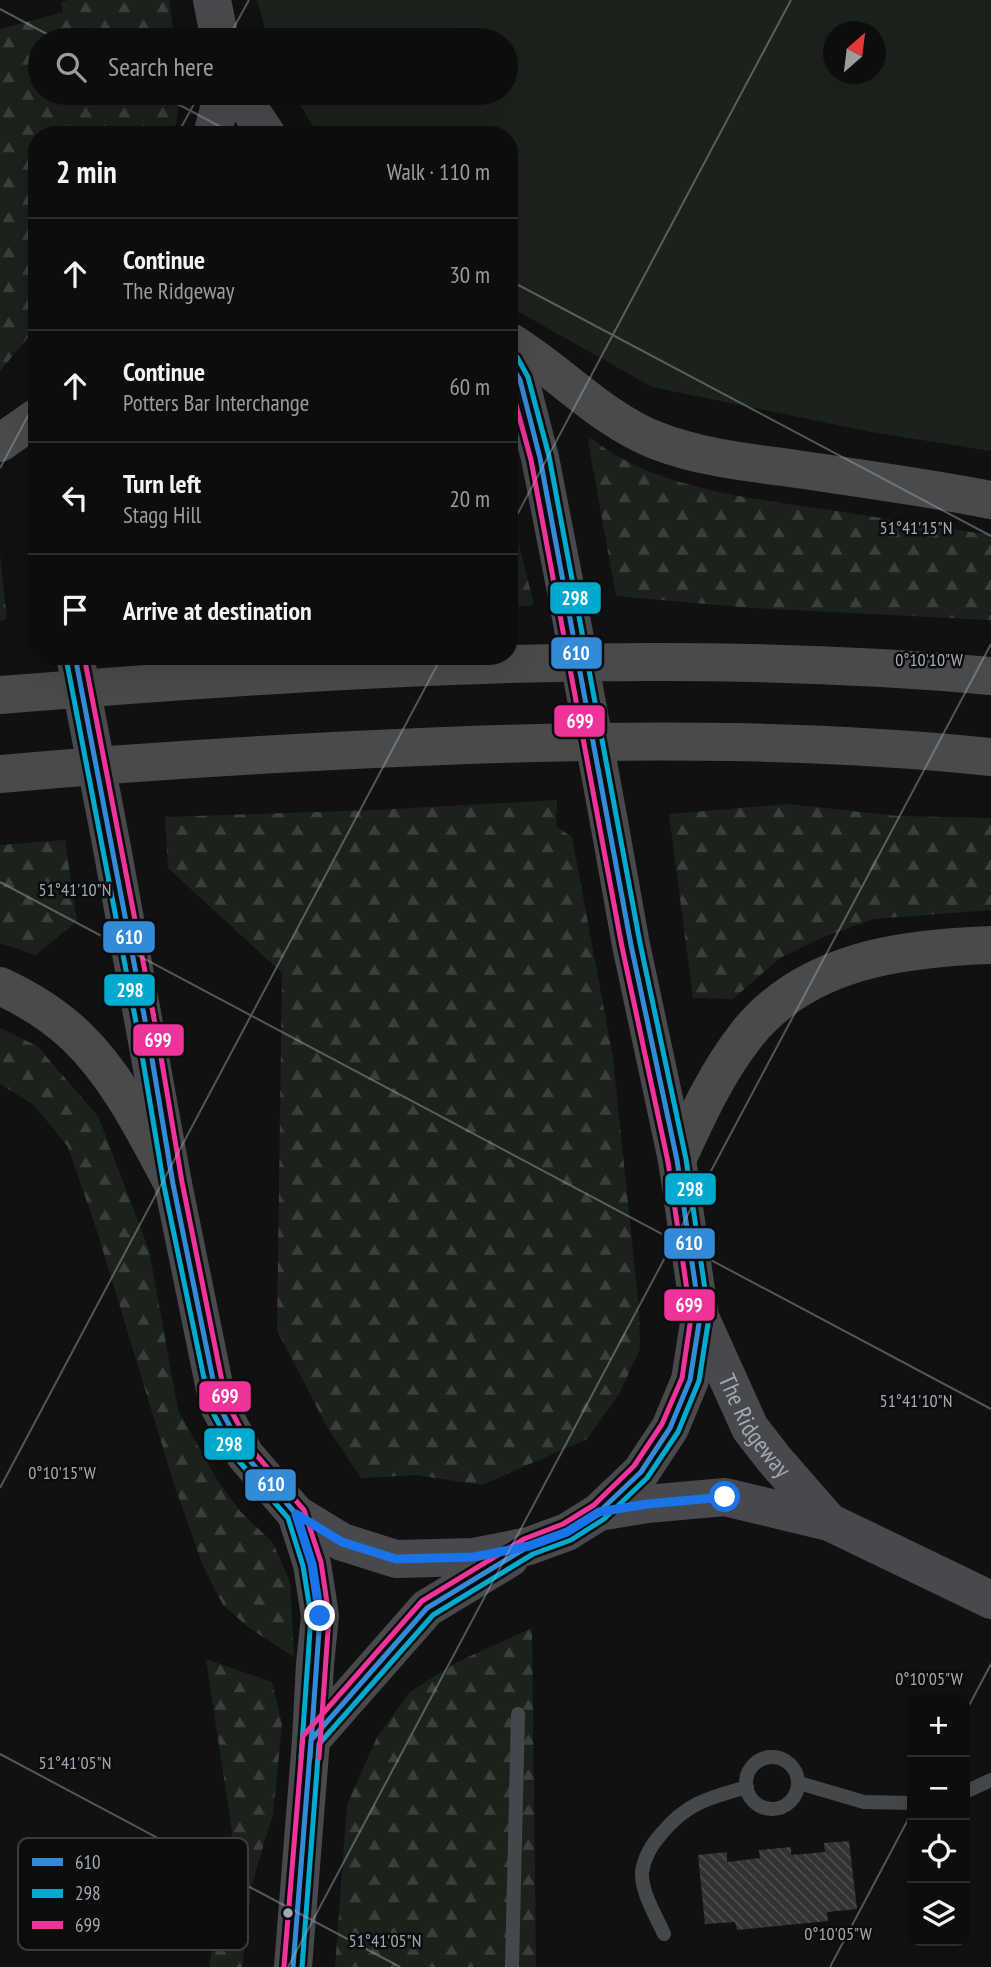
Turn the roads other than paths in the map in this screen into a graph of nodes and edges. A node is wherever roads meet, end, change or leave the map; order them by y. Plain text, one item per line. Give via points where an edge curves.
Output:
1 (212, 0) edge
2 (218, 28) edge
3 (220, 105) edge
4 (247, 105) edge
5 (214, 126) edge
6 (261, 126) edge
7 (518, 346) edge
8 (518, 377) edge
9 (28, 423) edge
10 (0, 443) edge
11 (991, 500) edge
12 (518, 664) edge
13 (77, 665) edge
14 (475, 665) edge
15 (991, 676) edge
16 (0, 695) edge
17 (991, 757) edge
18 (0, 774) edge
19 (991, 945) edge
20 (0, 986) edge
21 (677, 1160) junction
22 (173, 1184) junction
23 (700, 1317) junction
24 (599, 1512) junction
25 (296, 1514) junction
26 (829, 1522) junction
27 (529, 1546) junction
28 (991, 1600) edge
29 (518, 1714) dead end
30 (311, 1740) junction
31 (991, 1780) edge
32 (799, 1783) junction
33 (747, 1787) junction
34 (970, 1790) edge
35 (907, 1803) edge
36 (664, 1934) dead end
37 (293, 1967) edge
38 (512, 1967) edge

1 - 2 main road
3 - 5 main road
4 - 6 main road
7 - 11 highway via 606,413 653,439 705,456
8 - 21 main road, bridge via 540,458 631,945
9 - 10 highway
12 - 15 highway via 811,665
13 - 22 main road, bridge
14 - 16 highway
17 - 18 highway via 775,743 531,743 358,749
19 - 21 highway via 883,955 837,969 804,986 750,1031 730,1057
20 - 22 highway via 25,998 78,1037 140,1124
21 - 23 main road
22 - 25 main road via 218,1404 245,1455
23 - 24 main road via 690,1380 670,1428 641,1472
23 - 26 main road, The Ridgeway via 750,1427
24 - 26 main road, The Ridgeway via 725,1497
24 - 27 main road via 567,1532
25 - 27 main road via 342,1542 396,1559 474,1557
25 - 30 main road via 312,1564 320,1616
26 - 28 main road, The Ridgeway
27 - 30 main road via 427,1608
29 - 38 lane
30 - 37 main road
31 - 34 lane
32 - 33 lane via 793,1800 777,1809 753,1802
32 - 33 lane via 786,1761 769,1757 754,1764
32 - 35 lane via 864,1802
33 - 36 lane via 703,1800 677,1815 651,1845 642,1872

